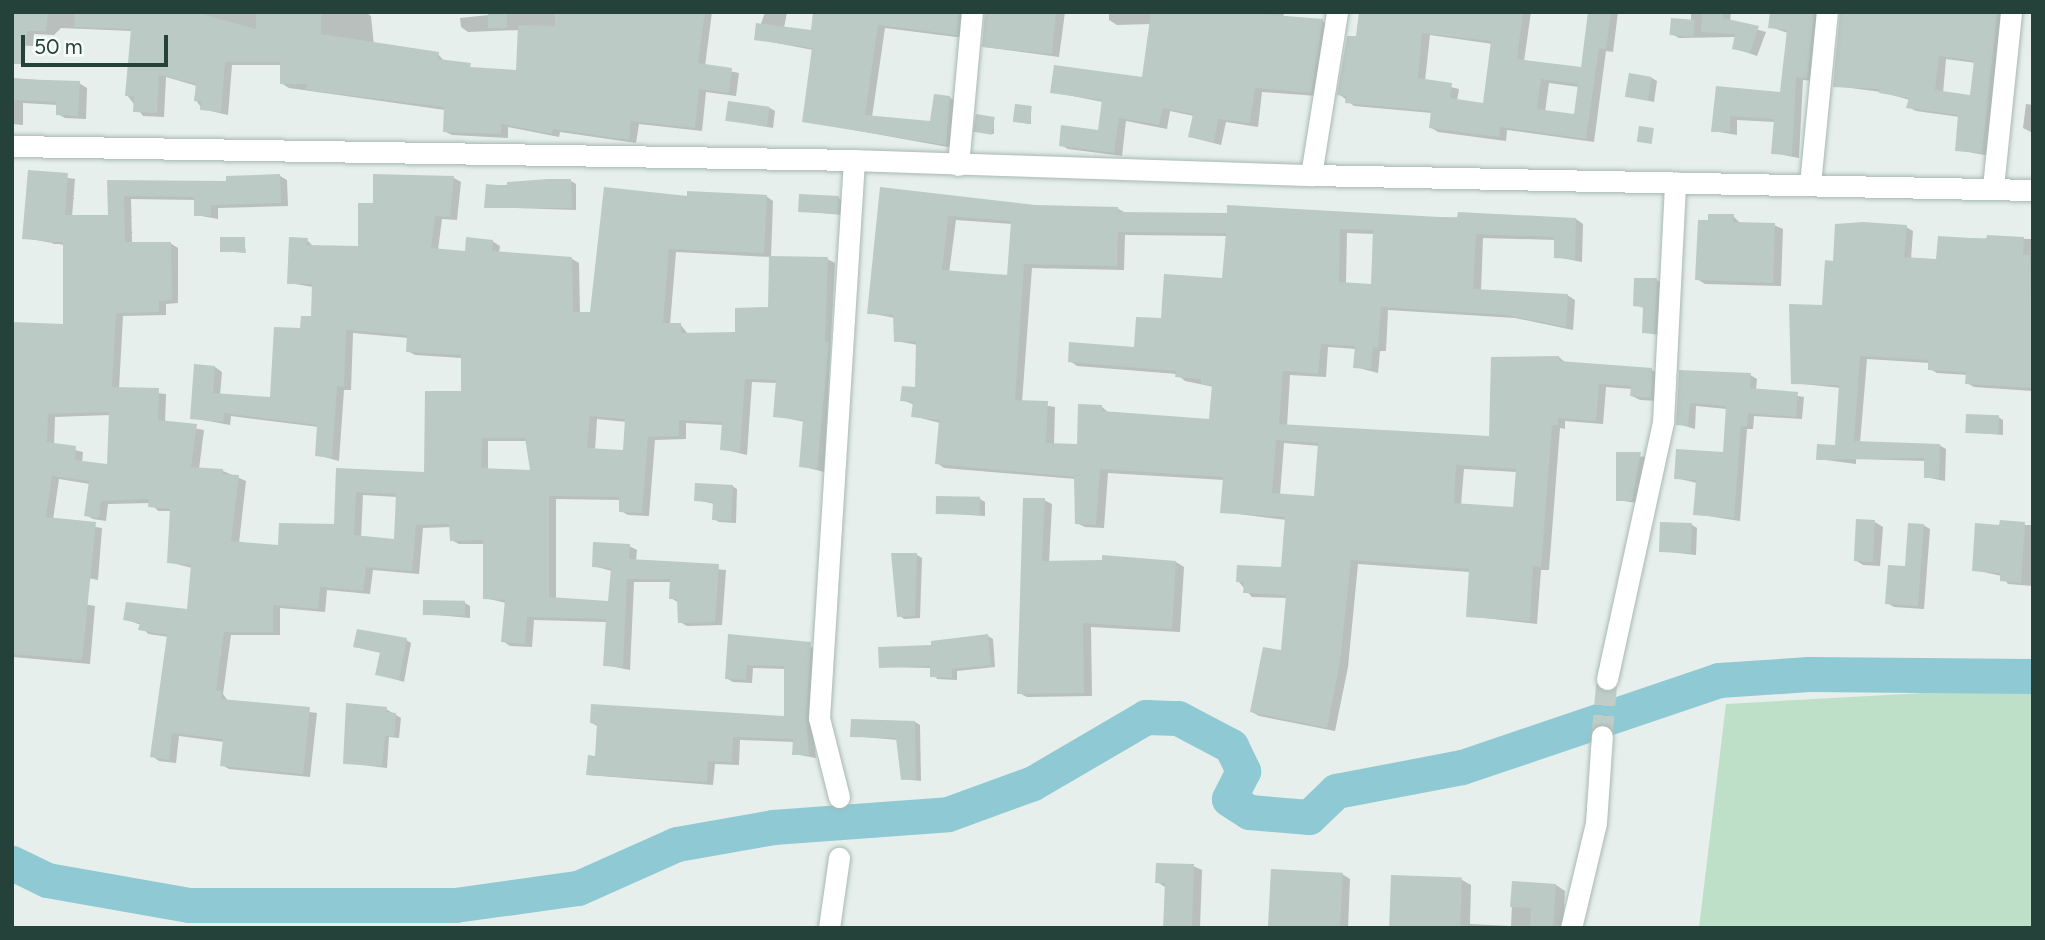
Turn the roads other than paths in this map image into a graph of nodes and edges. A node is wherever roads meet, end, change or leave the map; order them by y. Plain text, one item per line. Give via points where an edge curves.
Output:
1 (972, 12) edge
2 (1337, 12) edge
3 (1827, 12) edge
4 (2011, 12) edge
5 (12, 146) edge
6 (854, 160) junction
7 (958, 165) junction
8 (1311, 176) junction
9 (1675, 182) junction
10 (1810, 184) junction
11 (1993, 187) junction
12 (2033, 190) edge
13 (1607, 679) tunnel mouth
14 (1602, 736) tunnel mouth
15 (839, 797) dead end
16 (839, 858) dead end
17 (829, 928) edge
18 (1571, 928) edge

1 - 7 street
2 - 8 street
3 - 10 street
4 - 11 street
5 - 6 street
6 - 7 street
6 - 15 street via 819,718
7 - 8 street
8 - 9 street
9 - 10 street
9 - 13 street via 1663,422
10 - 11 street
11 - 12 street
14 - 18 street via 1596,823
16 - 17 street

